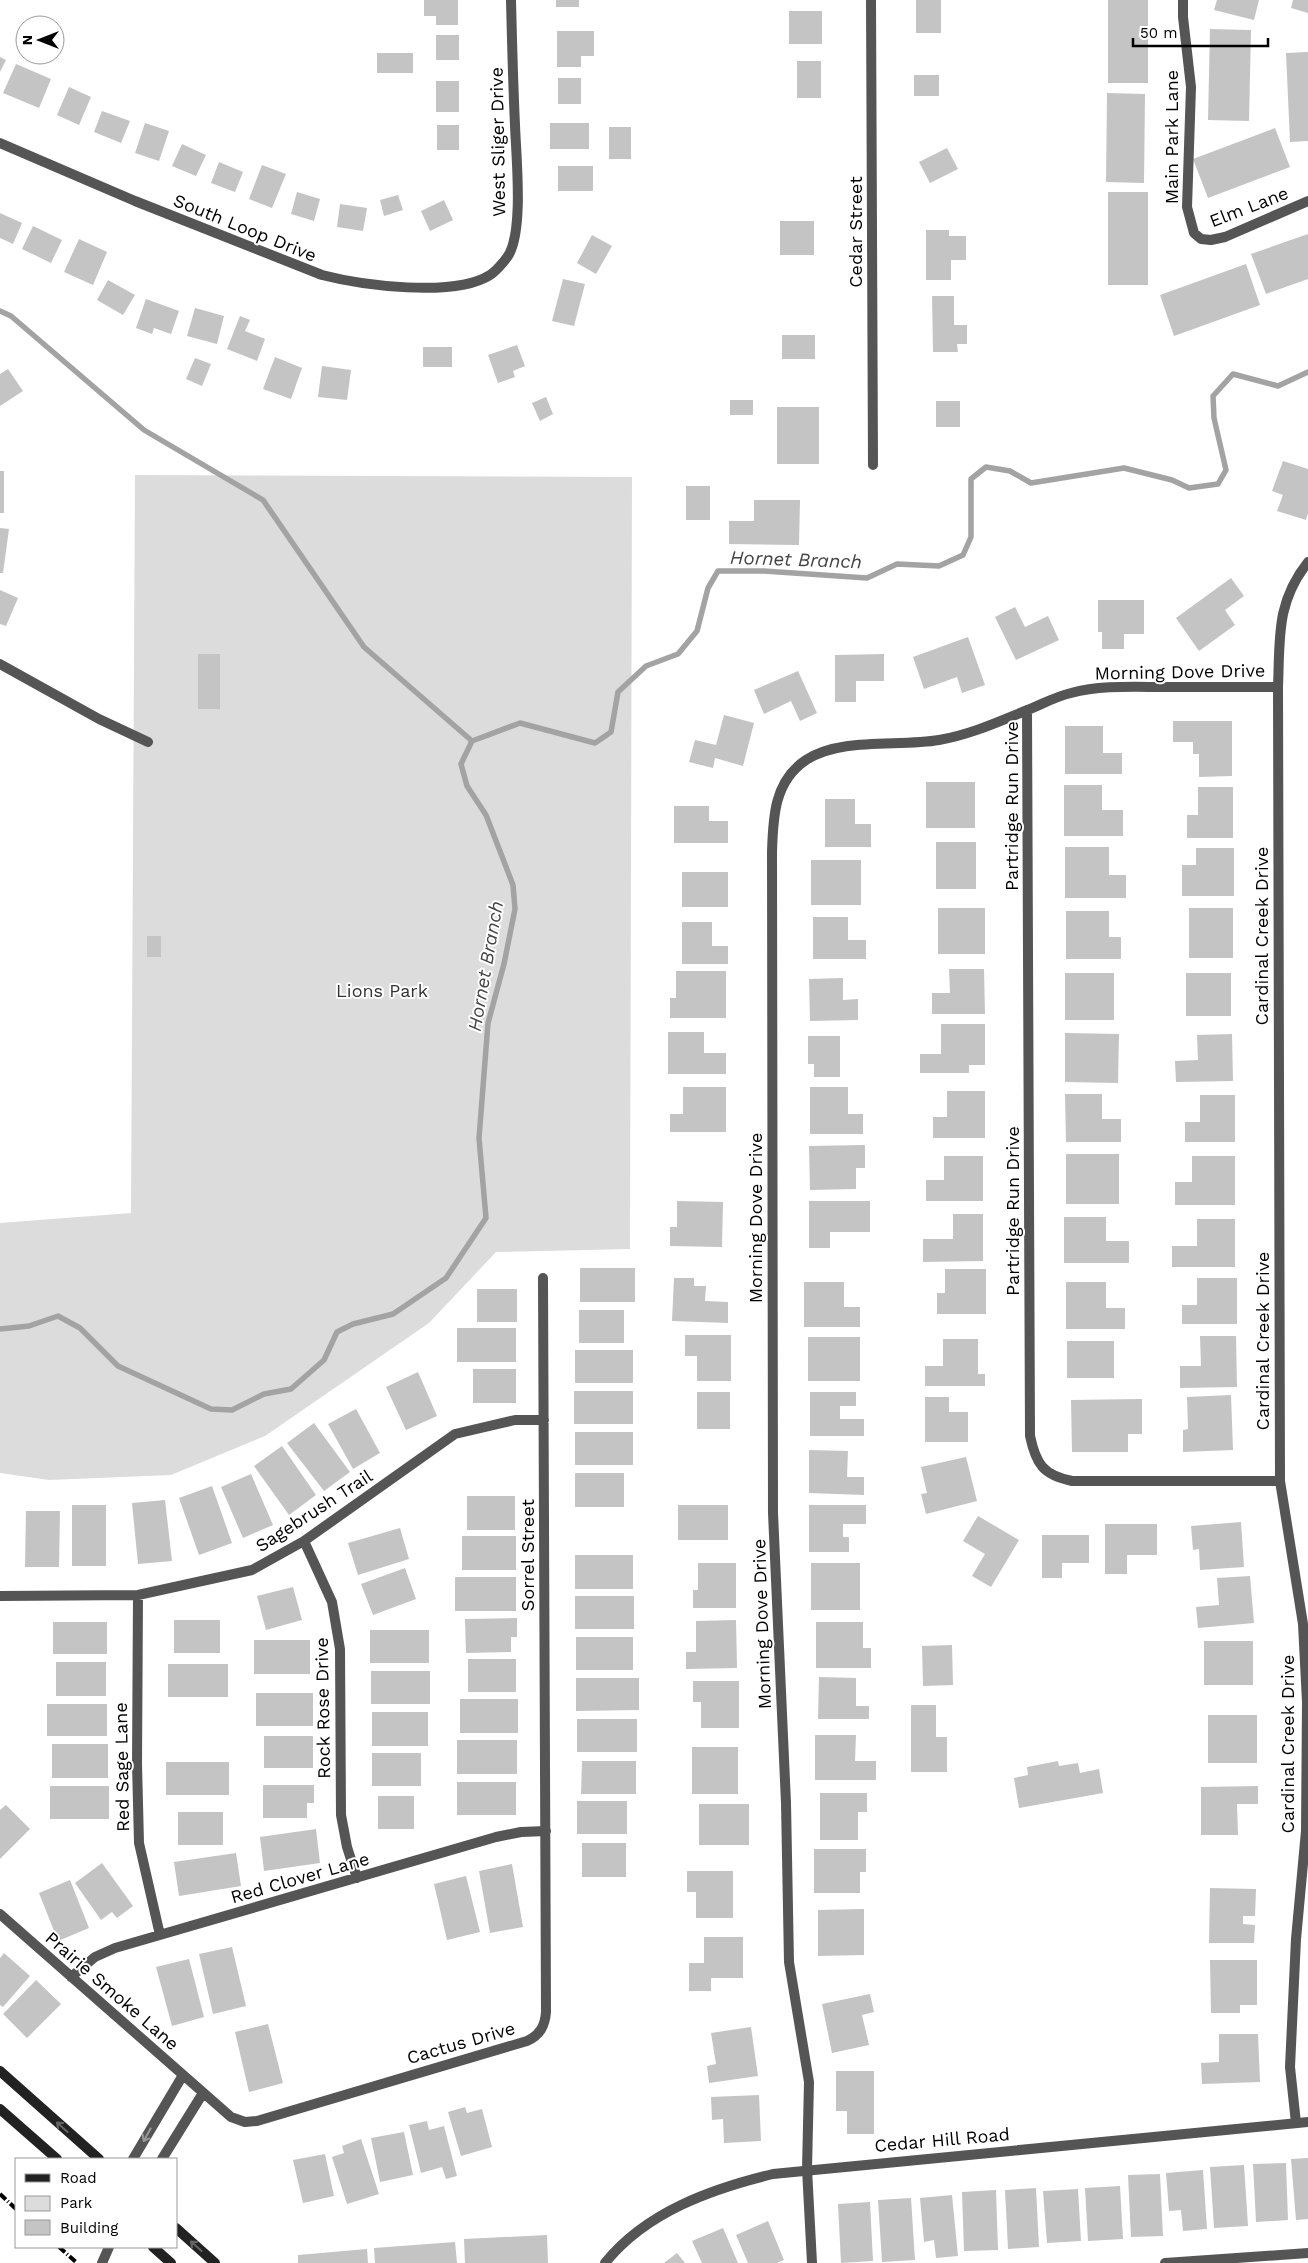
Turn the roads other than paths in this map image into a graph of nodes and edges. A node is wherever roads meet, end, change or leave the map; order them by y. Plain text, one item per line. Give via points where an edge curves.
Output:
1 (510, 0) edge
2 (871, 0) edge
3 (1182, 0) edge
4 (0, 143) edge
5 (1308, 201) edge
6 (1201, 239) joint
7 (490, 275) joint
8 (873, 464) dead end
9 (1308, 562) edge
10 (0, 664) edge
11 (1278, 686) junction
12 (1027, 710) junction
13 (148, 742) dead end
14 (544, 1278) dead end
15 (544, 1420) junction
16 (1280, 1481) junction
17 (304, 1541) junction
18 (0, 1596) edge
19 (138, 1596) junction
20 (1306, 1646) edge
21 (546, 1831) junction
22 (357, 1878) junction
23 (0, 1914) edge
24 (160, 1935) junction
25 (71, 1977) junction
26 (0, 2070) edge
27 (183, 2075) junction
28 (203, 2092) junction
29 (0, 2109) edge
30 (1308, 2122) edge
31 (1296, 2123) junction
32 (56, 2158) edge
33 (98, 2158) edge
34 (134, 2158) edge
35 (163, 2158) edge
36 (807, 2169) junction
37 (178, 2230) edge
38 (110, 2248) edge
39 (154, 2248) edge
40 (1308, 2253) edge
41 (102, 2263) edge
42 (171, 2263) edge
43 (215, 2263) edge
44 (605, 2263) edge
45 (812, 2263) edge
46 (1165, 2263) edge

1 - 7 street, West Sliger Drive via 516,219 508,256
2 - 8 street, Cedar Street
3 - 6 street, Main Park Lane via 1191,87 1187,207 1194,233
4 - 7 street, South Loop Drive via 134,201 322,275 393,287 448,287
5 - 6 street, Elm Lane via 1225,237
9 - 11 street, Cardinal Creek Drive via 1288,593 1282,617
10 - 13 street
11 - 12 street, Morning Dove Drive via 1095,688 1047,700
11 - 16 street, Cardinal Creek Drive
12 - 16 street, Partridge Run Drive via 1030,1436 1034,1454 1042,1468 1054,1478 1072,1481
12 - 36 street, Morning Dove Drive via 941,740 844,747 822,752 805,761 790,776 778,795 773,819 773,1513 786,1803 789,1962 809,2082
14 - 15 street, Sorrel Street
15 - 17 street, Sagebrush Trail via 515,1420 455,1434
15 - 21 street, Sorrel Street
16 - 20 street, Cardinal Creek Drive
17 - 19 street, Sagebrush Trail via 252,1570
17 - 22 street, Rock Rose Drive via 332,1602 337,1624 341,1815
18 - 19 street, Sagebrush Trail
19 - 24 street, Red Sage Lane via 139,1843
20 - 31 street, Cardinal Creek Drive via 1306,1831 1296,1939 1290,2068
21 - 22 street, Red Clover Lane via 496,1837
21 - 28 street, Cactus Drive via 545,2020 533,2038 257,2121 245,2122 231,2117
22 - 24 street, Red Clover Lane
23 - 25 street, Prairie Smoke Lane
24 - 25 street, Red Clover Lane via 95,1957
25 - 27 street, Prairie Smoke Lane
33 -> 26 main road
27 - 28 street, Prairie Smoke Lane
27 -> 34 street
28 - 35 street
29 - 32 main road
30 - 31 street, Cedar Hill Road
31 - 36 street, Cedar Hill Road
36 - 44 street, Cedar Hill Road via 746,2180 706,2193 668,2212 634,2235
36 - 45 street, Morning Dove Drive
43 -> 37 main road
38 - 41 street
39 - 42 main road
40 - 46 street

